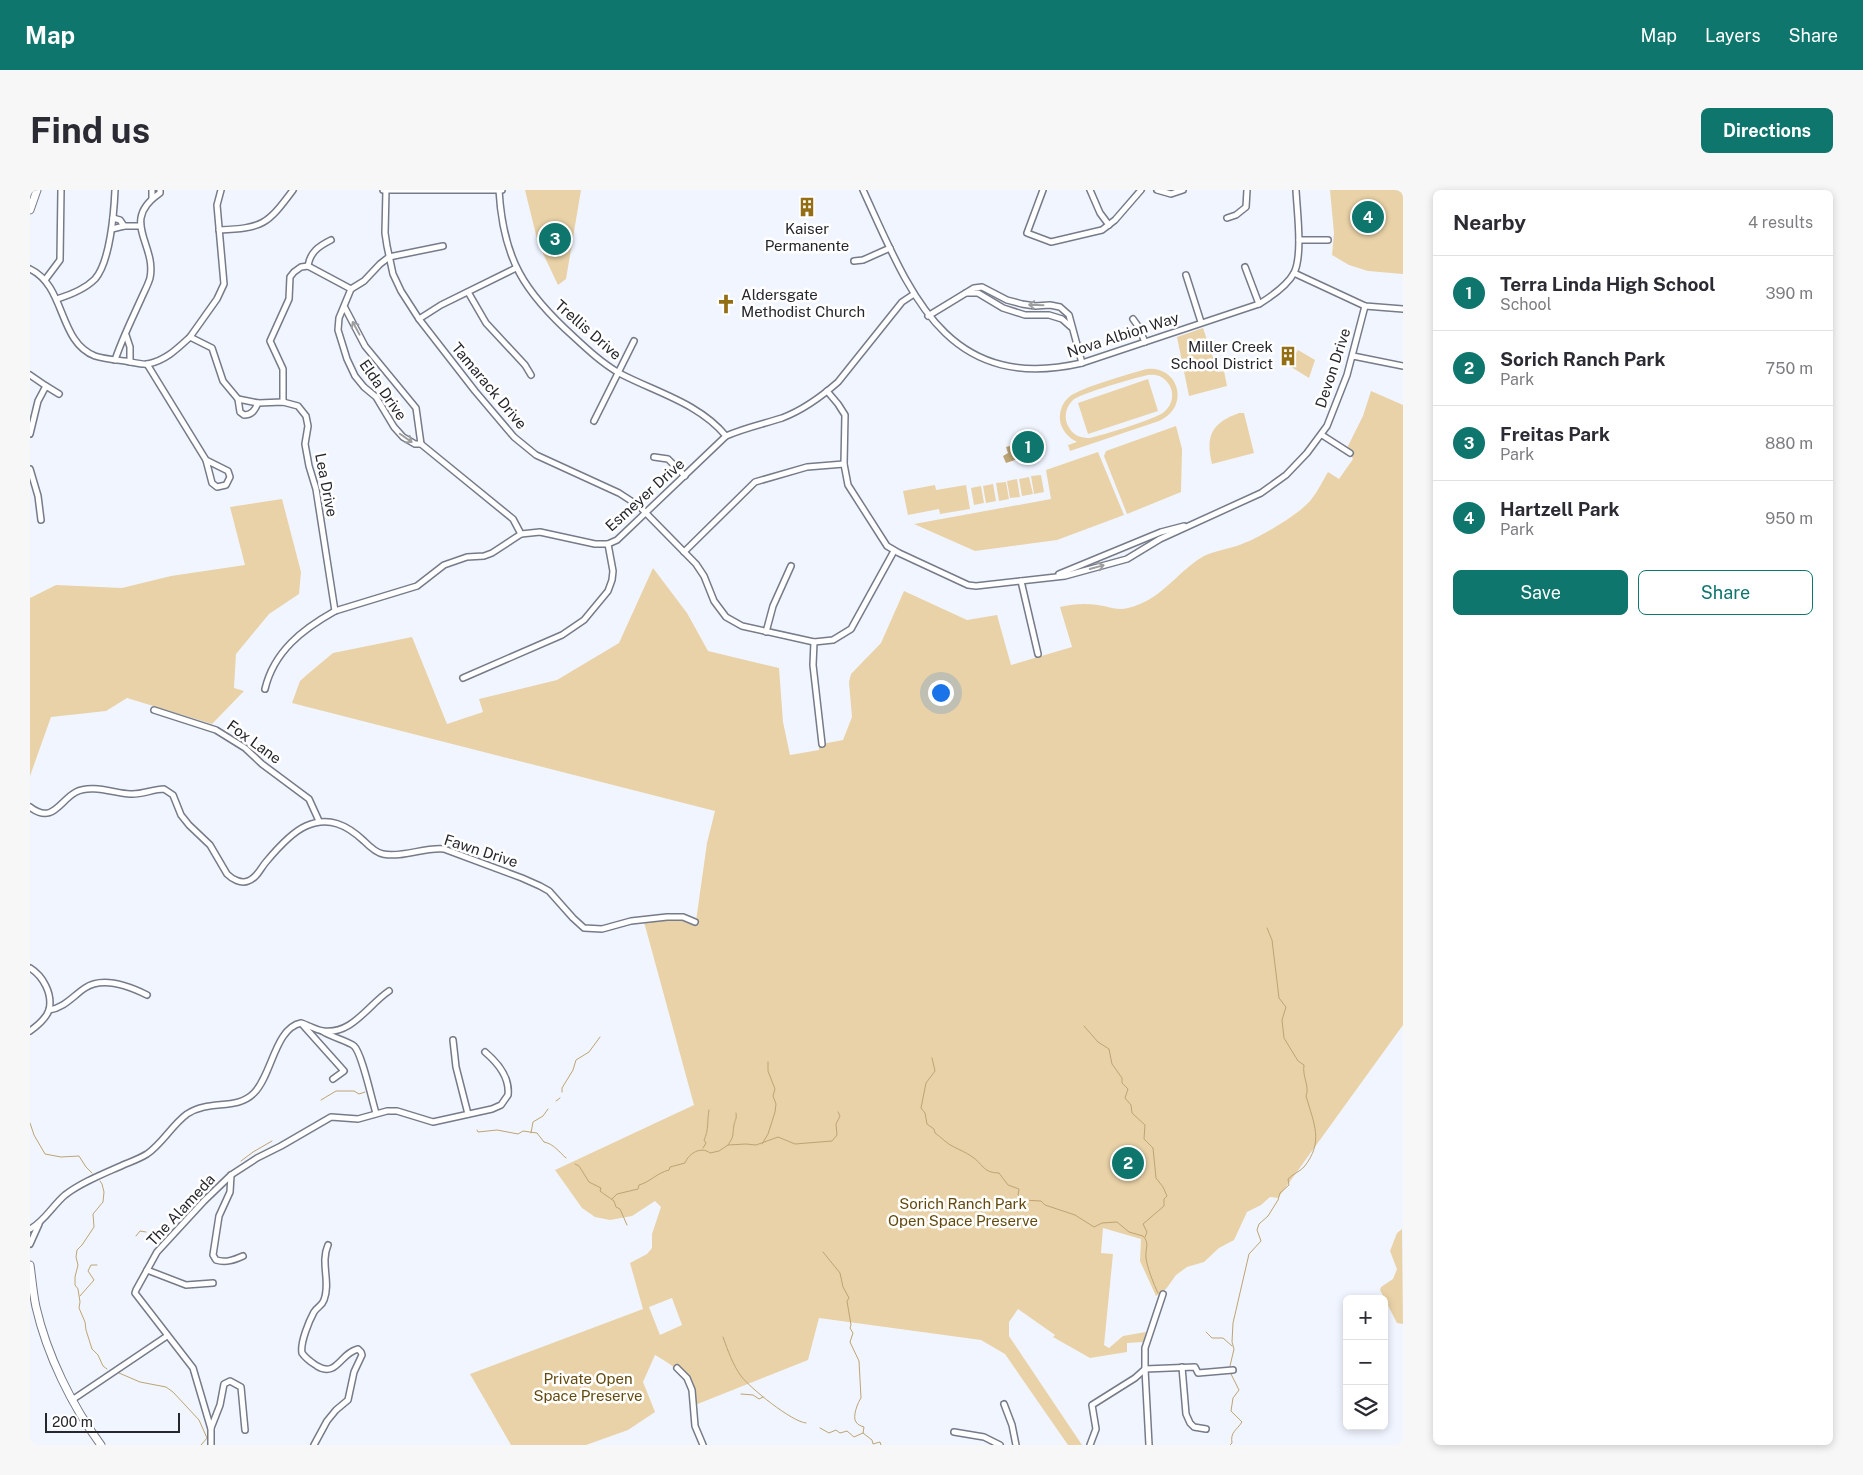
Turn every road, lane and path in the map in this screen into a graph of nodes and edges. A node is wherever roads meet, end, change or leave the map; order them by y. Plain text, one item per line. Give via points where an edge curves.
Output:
1 (37, 190) edge
2 (61, 190) edge
3 (115, 190) edge
4 (152, 190) edge
5 (160, 190) edge
6 (221, 190) edge
7 (293, 190) edge
8 (385, 190) edge
9 (440, 190) edge
10 (500, 190) edge
11 (863, 190) edge
12 (1043, 190) edge
13 (1090, 190) edge
14 (1141, 190) edge
15 (1157, 190) edge
16 (1183, 190) edge
17 (1247, 190) edge
18 (1296, 190) edge
19 (152, 199) junction
20 (30, 210) edge
21 (113, 218) junction
22 (1227, 218) dead end
23 (1109, 225) junction
24 (124, 226) junction
25 (140, 226) junction
26 (112, 230) junction
27 (219, 230) junction
28 (331, 240) dead end
29 (1299, 240) junction
30 (1328, 240) dead end
31 (443, 246) dead end
32 (890, 248) junction
33 (389, 257) junction
34 (854, 261) dead end
35 (308, 266) junction
36 (1245, 267) dead end
37 (516, 268) junction
38 (30, 269) edge
39 (1294, 273) junction
40 (1186, 275) dead end
41 (45, 280) junction
42 (351, 290) junction
43 (468, 292) junction
44 (966, 293) junction
45 (914, 294) junction
46 (57, 299) junction
47 (1259, 304) junction
48 (1365, 306) junction
49 (345, 308) junction
50 (1403, 310) edge
51 (928, 316) junction
52 (419, 319) junction
53 (1133, 319) dead end
54 (1201, 322) junction
55 (1071, 327) junction
56 (126, 335) junction
57 (190, 337) junction
58 (634, 341) dead end
59 (1145, 342) junction
60 (121, 345) junction
61 (130, 347) junction
62 (1353, 356) junction
63 (115, 360) junction
64 (130, 362) junction
65 (1082, 363) junction
66 (147, 364) junction
67 (1403, 366) edge
68 (618, 372) junction
69 (30, 375) edge
70 (531, 375) dead end
71 (46, 386) junction
72 (827, 391) junction
73 (59, 394) dead end
74 (238, 399) junction
75 (283, 402) junction
76 (258, 403) junction
77 (594, 421) dead end
78 (30, 434) edge
79 (1322, 435) junction
80 (726, 436) junction
81 (420, 444) junction
82 (1350, 453) dead end
83 (654, 456) dead end
84 (206, 460) junction
85 (844, 464) junction
86 (30, 469) edge
87 (685, 476) junction
88 (31, 479) edge
89 (646, 514) junction
90 (41, 520) dead end
91 (1200, 521) junction
92 (521, 534) junction
93 (608, 544) junction
94 (894, 551) junction
95 (684, 552) junction
96 (791, 566) dead end
97 (1049, 578) junction
98 (1021, 580) junction
99 (335, 611) junction
100 (766, 632) junction
101 (814, 642) junction
102 (1038, 654) dead end
103 (463, 678) dead end
104 (265, 689) dead end
105 (154, 710) dead end
106 (822, 744) dead end
107 (30, 807) edge
108 (319, 821) junction
109 (695, 922) dead end
110 (30, 968) edge
111 (389, 991) dead end
112 (147, 995) dead end
113 (49, 1010) junction
114 (302, 1023) junction
115 (30, 1031) edge
116 (322, 1031) junction
117 (453, 1040) dead end
118 (485, 1052) dead end
119 (333, 1079) dead end
120 (376, 1113) junction
121 (468, 1114) junction
122 (231, 1175) junction
123 (39, 1223) junction
124 (30, 1229) edge
125 (30, 1244) edge
126 (328, 1245) dead end
127 (243, 1256) dead end
128 (30, 1265) edge
129 (147, 1270) junction
130 (213, 1282) dead end
131 (1163, 1294) dead end
132 (33, 1309) edge
133 (167, 1336) junction
134 (1182, 1367) junction
135 (678, 1368) dead end
136 (1144, 1369) junction
137 (1233, 1370) dead end
138 (72, 1400) junction
139 (1004, 1404) dead end
140 (211, 1428) junction
141 (1206, 1428) dead end
142 (245, 1430) dead end
143 (954, 1432) dead end
144 (101, 1445) edge
145 (211, 1445) edge
146 (314, 1445) edge
147 (703, 1445) edge
148 (1000, 1445) edge
149 (1016, 1445) edge
150 (1090, 1445) edge
151 (1149, 1445) edge

1 - 20 street
2 - 41 street via 60,260
3 - 21 street
4 - 19 street
5 - 19 street
6 - 27 street via 217,205
7 - 27 street via 276,214 264,222 249,228
8 - 9 street
8 - 33 street, Tamarack Drive via 385,233
9 - 10 street
10 - 37 street, Trellis Drive via 501,221
11 - 32 street, Nova Albion Way
12 - 23 street via 1027,233 1051,242 1102,230
13 - 23 street
14 - 23 street
15 - 16 street via 1171,194
17 - 22 street via 1246,207
18 - 29 street
19 - 25 street via 145,207
21 - 24 street
21 - 26 street
24 - 25 street
24 - 26 street
25 - 56 street via 150,257 150,278
26 - 46 street via 104,262 96,278
27 - 57 street via 224,284 217,300
28 - 35 street via 312,253
29 - 30 street
29 - 39 street
31 - 33 street
32 - 34 street
32 - 45 street, Nova Albion Way
33 - 42 street
33 - 52 street, Tamarack Drive via 401,291
35 - 42 street
35 - 75 street via 290,277 289,300 270,341 283,370
36 - 47 street
37 - 43 street
37 - 68 street, Trellis Drive via 542,308 602,363
38 - 41 street
39 - 47 street, Nova Albion Way via 1276,294
39 - 48 street
40 - 54 street
41 - 46 street
42 - 49 street, Elda Drive
43 - 52 street
43 - 70 street via 486,323
44 - 51 street
44 - 55 street via 978,293 1003,308 1025,315 1062,318
55 -> 44 street via 1068,315 1060,307 1022,304 982,287
45 - 51 street, Nova Albion Way
45 - 72 street, Esmeyer Drive via 902,302 838,382
46 - 63 street via 78,344 94,355
47 - 54 street, Nova Albion Way
48 - 50 street
48 - 62 street, Devon Drive
81 -> 49 street, Elda Drive via 416,408 365,346
49 -> 81 street, Elda Drive via 339,318 338,330 355,376 376,397 403,438
51 - 65 street, Nova Albion Way via 960,346 994,362 1035,369
52 - 89 street, Tamarack Drive via 514,437 536,455 619,493
53 - 59 street
54 - 59 street, Nova Albion Way
55 - 65 street
56 - 60 street
56 - 61 street
57 - 66 street via 172,355
57 - 74 street via 212,348 223,380
58 - 68 street
59 - 65 street, Nova Albion Way
60 - 61 street
60 - 63 street
61 - 64 street
62 - 67 street
62 - 79 street, Devon Drive via 1340,396
63 - 64 street
64 - 66 street
66 - 84 street
68 - 77 street
68 - 80 street, Trellis Drive via 701,413
69 - 71 street
71 - 73 street
71 - 78 street via 38,400
72 - 80 street, Esmeyer Drive via 782,418
72 - 85 street, Devon Drive via 845,415
74 - 76 street
74 - 76 street via 240,412 244,415 253,412
75 - 76 street
75 - 99 street, Lea Drive via 298,406 306,416 309,466 316,489
79 - 82 street
79 - 91 street, Devon Drive via 1286,474 1261,494
80 - 87 street, Esmeyer Drive
81 - 92 street, Elda Drive via 513,520
83 - 87 street via 668,459
84 - 84 street via 212,483 220,487 226,485 230,477 228,472
85 - 94 street, Devon Drive via 848,484 887,546
85 - 95 street via 807,468 755,482
86 - 88 street
87 - 89 street, Esmeyer Drive
88 - 90 street via 38,496
89 - 93 street, Esmeyer Drive via 625,534
89 - 95 street, Tamarack Drive
91 - 97 street, Devon Drive via 1161,532
97 -> 91 street, Devon Drive via 1127,559 1160,539
92 - 93 street, Esmeyer Drive via 540,532
92 - 99 street via 492,553 444,565 417,586
93 - 103 street via 612,580 608,591 584,620 562,635
94 - 98 street, Devon Drive via 968,585
94 - 101 street, Tamarack Drive via 851,629 833,640
95 - 100 street, Tamarack Drive via 704,576 714,601 726,617 742,626
96 - 100 street via 773,606
97 - 98 street, Devon Drive
98 - 102 street
99 - 104 street via 300,634 283,650 272,666
100 - 101 street, Tamarack Drive
101 - 106 street via 813,665
105 - 108 street, Fox Lane via 216,730 245,748 309,799
107 - 108 street via 43,813 54,812 77,791 88,789 130,794 164,789 172,795 189,825 210,845 227,874 242,882 255,877 293,833
108 - 109 street, Fawn Drive via 350,828 382,854 434,848 522,878 549,891 586,928 602,929 667,916
110 - 113 street via 48,990
111 - 116 street via 352,1024 340,1030
112 - 113 street via 121,984 94,984 63,1005
113 - 115 street
114 - 116 street
114 - 119 street via 344,1071
114 - 123 street via 286,1031 261,1085 248,1098 193,1111 182,1118 148,1154 81,1185 55,1204
116 - 120 street via 358,1050
117 - 121 street
118 - 121 street, The Alameda via 498,1064 508,1083 508,1095 501,1105
120 - 121 street, The Alameda via 397,1111 433,1122
120 - 122 street, The Alameda via 358,1119 331,1117
122 - 127 street via 230,1192 219,1216 213,1255 222,1262
122 - 129 street, The Alameda via 171,1236
123 - 124 street
123 - 125 street
126 - 146 street via 324,1256 325,1299 314,1313 302,1341 302,1353 308,1360 328,1370 335,1368 349,1352 358,1349 362,1355 354,1372 348,1400 327,1421
128 - 132 street
129 - 130 street via 186,1286
129 - 133 street, The Alameda via 135,1293
131 - 136 street via 1145,1348
132 - 138 street
133 - 138 street
133 - 140 street, The Alameda via 193,1368
134 - 136 street
134 - 137 street via 1195,1367 1198,1373
134 - 141 street via 1188,1419 1194,1427
135 - 147 street via 692,1390 695,1426
136 - 150 street via 1092,1405 1096,1429
136 - 151 street
138 - 144 street
139 - 149 street
140 - 142 street, The Alameda via 224,1384 230,1381 241,1387
140 - 145 street, The Alameda
143 - 148 street via 984,1437

